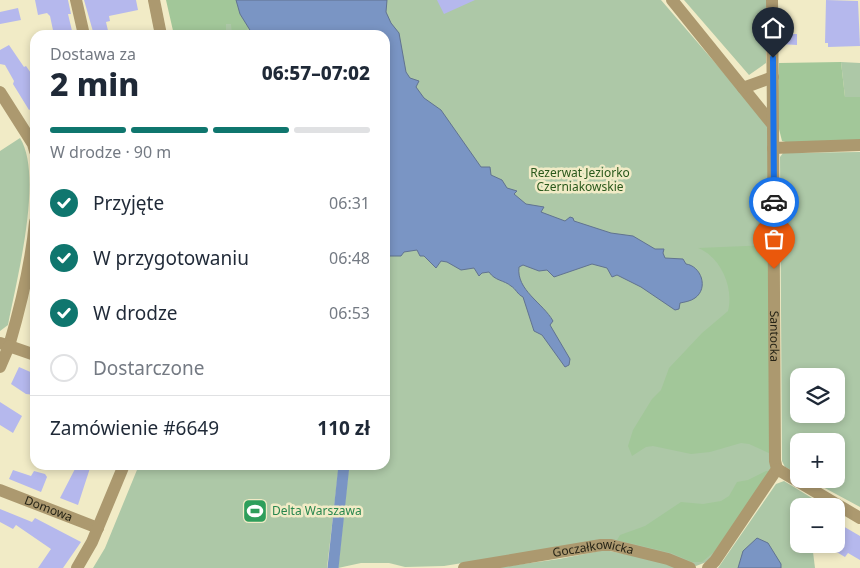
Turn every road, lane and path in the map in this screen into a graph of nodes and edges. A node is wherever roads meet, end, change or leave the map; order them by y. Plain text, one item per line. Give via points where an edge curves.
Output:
1 (76, 0) edge
2 (154, 0) edge
3 (672, 0) edge
4 (772, 0) edge
5 (83, 30) edge
6 (160, 30) edge
7 (773, 77) junction
8 (743, 88) junction
9 (0, 92) edge
10 (773, 125) junction
11 (30, 140) edge
12 (860, 145) edge
13 (774, 148) junction
14 (30, 254) edge
15 (4, 344) edge
16 (30, 353) edge
17 (0, 367) edge
18 (777, 469) junction
19 (122, 470) edge
20 (0, 490) edge
21 (860, 518) edge
22 (98, 528) junction
23 (77, 568) edge
24 (464, 568) edge
25 (690, 568) edge
26 (708, 568) edge

1 - 5 street
2 - 6 street
3 - 8 street
4 - 7 street, Santocka
7 - 8 street
7 - 10 street, Santocka
8 - 10 street
9 - 11 street
10 - 13 street, Santocka
12 - 13 street
13 - 18 street, Santocka
14 - 15 street via 24,293
15 - 16 street
15 - 17 street
18 - 21 street
18 - 26 street
19 - 22 street
20 - 22 street, Domowa
22 - 23 street
24 - 25 street, Goczałkowicka via 601,545 668,559

